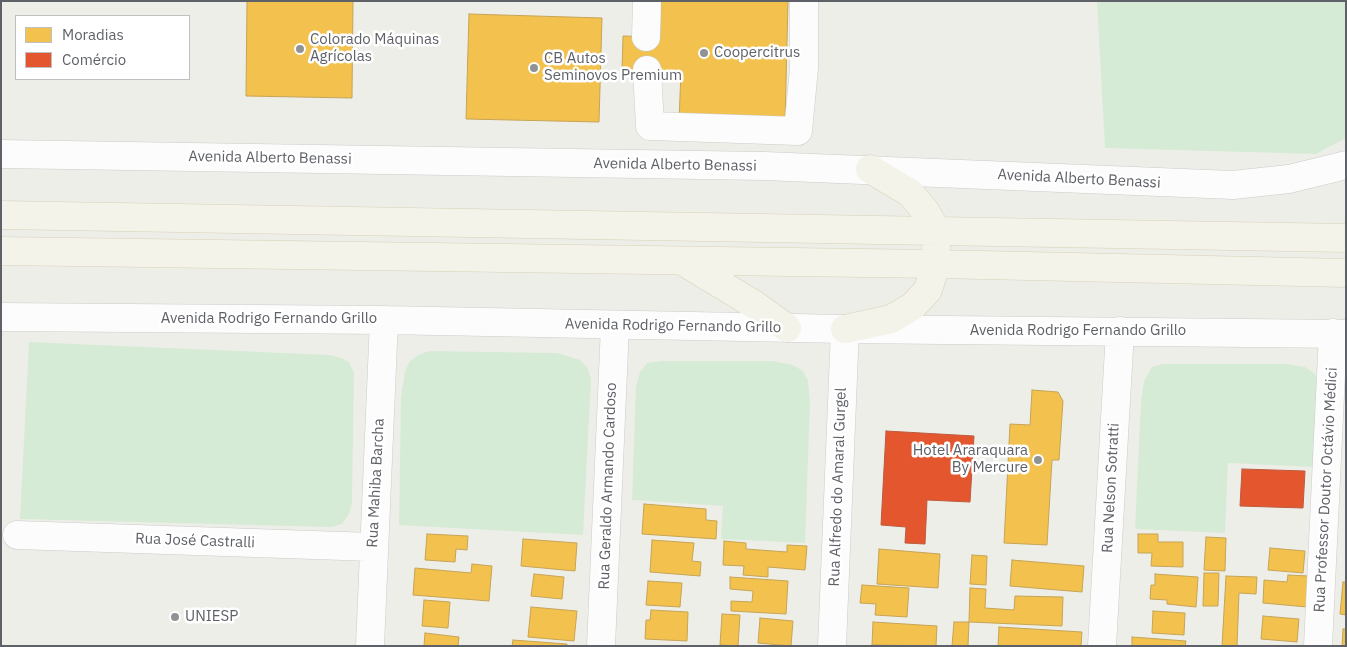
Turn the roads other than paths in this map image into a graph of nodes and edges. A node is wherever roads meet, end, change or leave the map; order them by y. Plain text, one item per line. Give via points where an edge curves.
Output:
1 (647, 1) edge
2 (804, 1) edge
3 (646, 37) dead end
4 (647, 70) dead end
5 (650, 126) junction
6 (1, 154) edge
7 (651, 164) junction
8 (1346, 164) edge
9 (870, 169) junction
10 (1, 215) edge
11 (936, 230) junction
12 (1346, 238) edge
13 (1, 251) edge
14 (683, 262) junction
15 (936, 264) junction
16 (1346, 273) edge
17 (1, 317) edge
18 (384, 320) junction
19 (615, 326) junction
20 (787, 328) junction
21 (845, 329) junction
22 (1120, 331) junction
23 (1339, 333) edge
24 (17, 535) dead end
25 (373, 547) junction
26 (370, 646) edge
27 (601, 646) edge
28 (832, 646) edge
29 (1102, 646) edge
30 (1318, 646) edge

1 - 3 street
2 - 5 street via 804,68 798,131
4 - 5 street
5 - 7 street
6 - 7 street, Avenida Alberto Benassi
7 - 9 street, Avenida Alberto Benassi
8 - 9 street, Avenida Alberto Benassi via 1289,179 1233,186
9 - 11 main road via 910,193
10 - 11 main road
11 - 12 main road
11 - 15 main road
13 - 14 main road
14 - 15 main road
14 - 20 main road
15 - 16 main road
15 - 21 main road via 928,290 913,306 892,319
17 - 18 street, Avenida Rodrigo Fernando Grillo
18 - 19 street, Avenida Rodrigo Fernando Grillo
18 - 25 street, Rua Mahiba Barcha
19 - 20 street, Avenida Rodrigo Fernando Grillo
19 - 27 street, Rua Geraldo Armando Cardoso
20 - 21 street, Avenida Rodrigo Fernando Grillo
21 - 22 street, Avenida Rodrigo Fernando Grillo
21 - 28 street, Rua Alfredo do Amaral Gurgel
22 - 23 street, Avenida Rodrigo Fernando Grillo
22 - 29 street, Rua Nelson Sotratti
23 - 30 street, Rua Professor Doutor Octávio Médici
24 - 25 street, Rua José Castralli
25 - 26 street, Rua Mahiba Barcha

